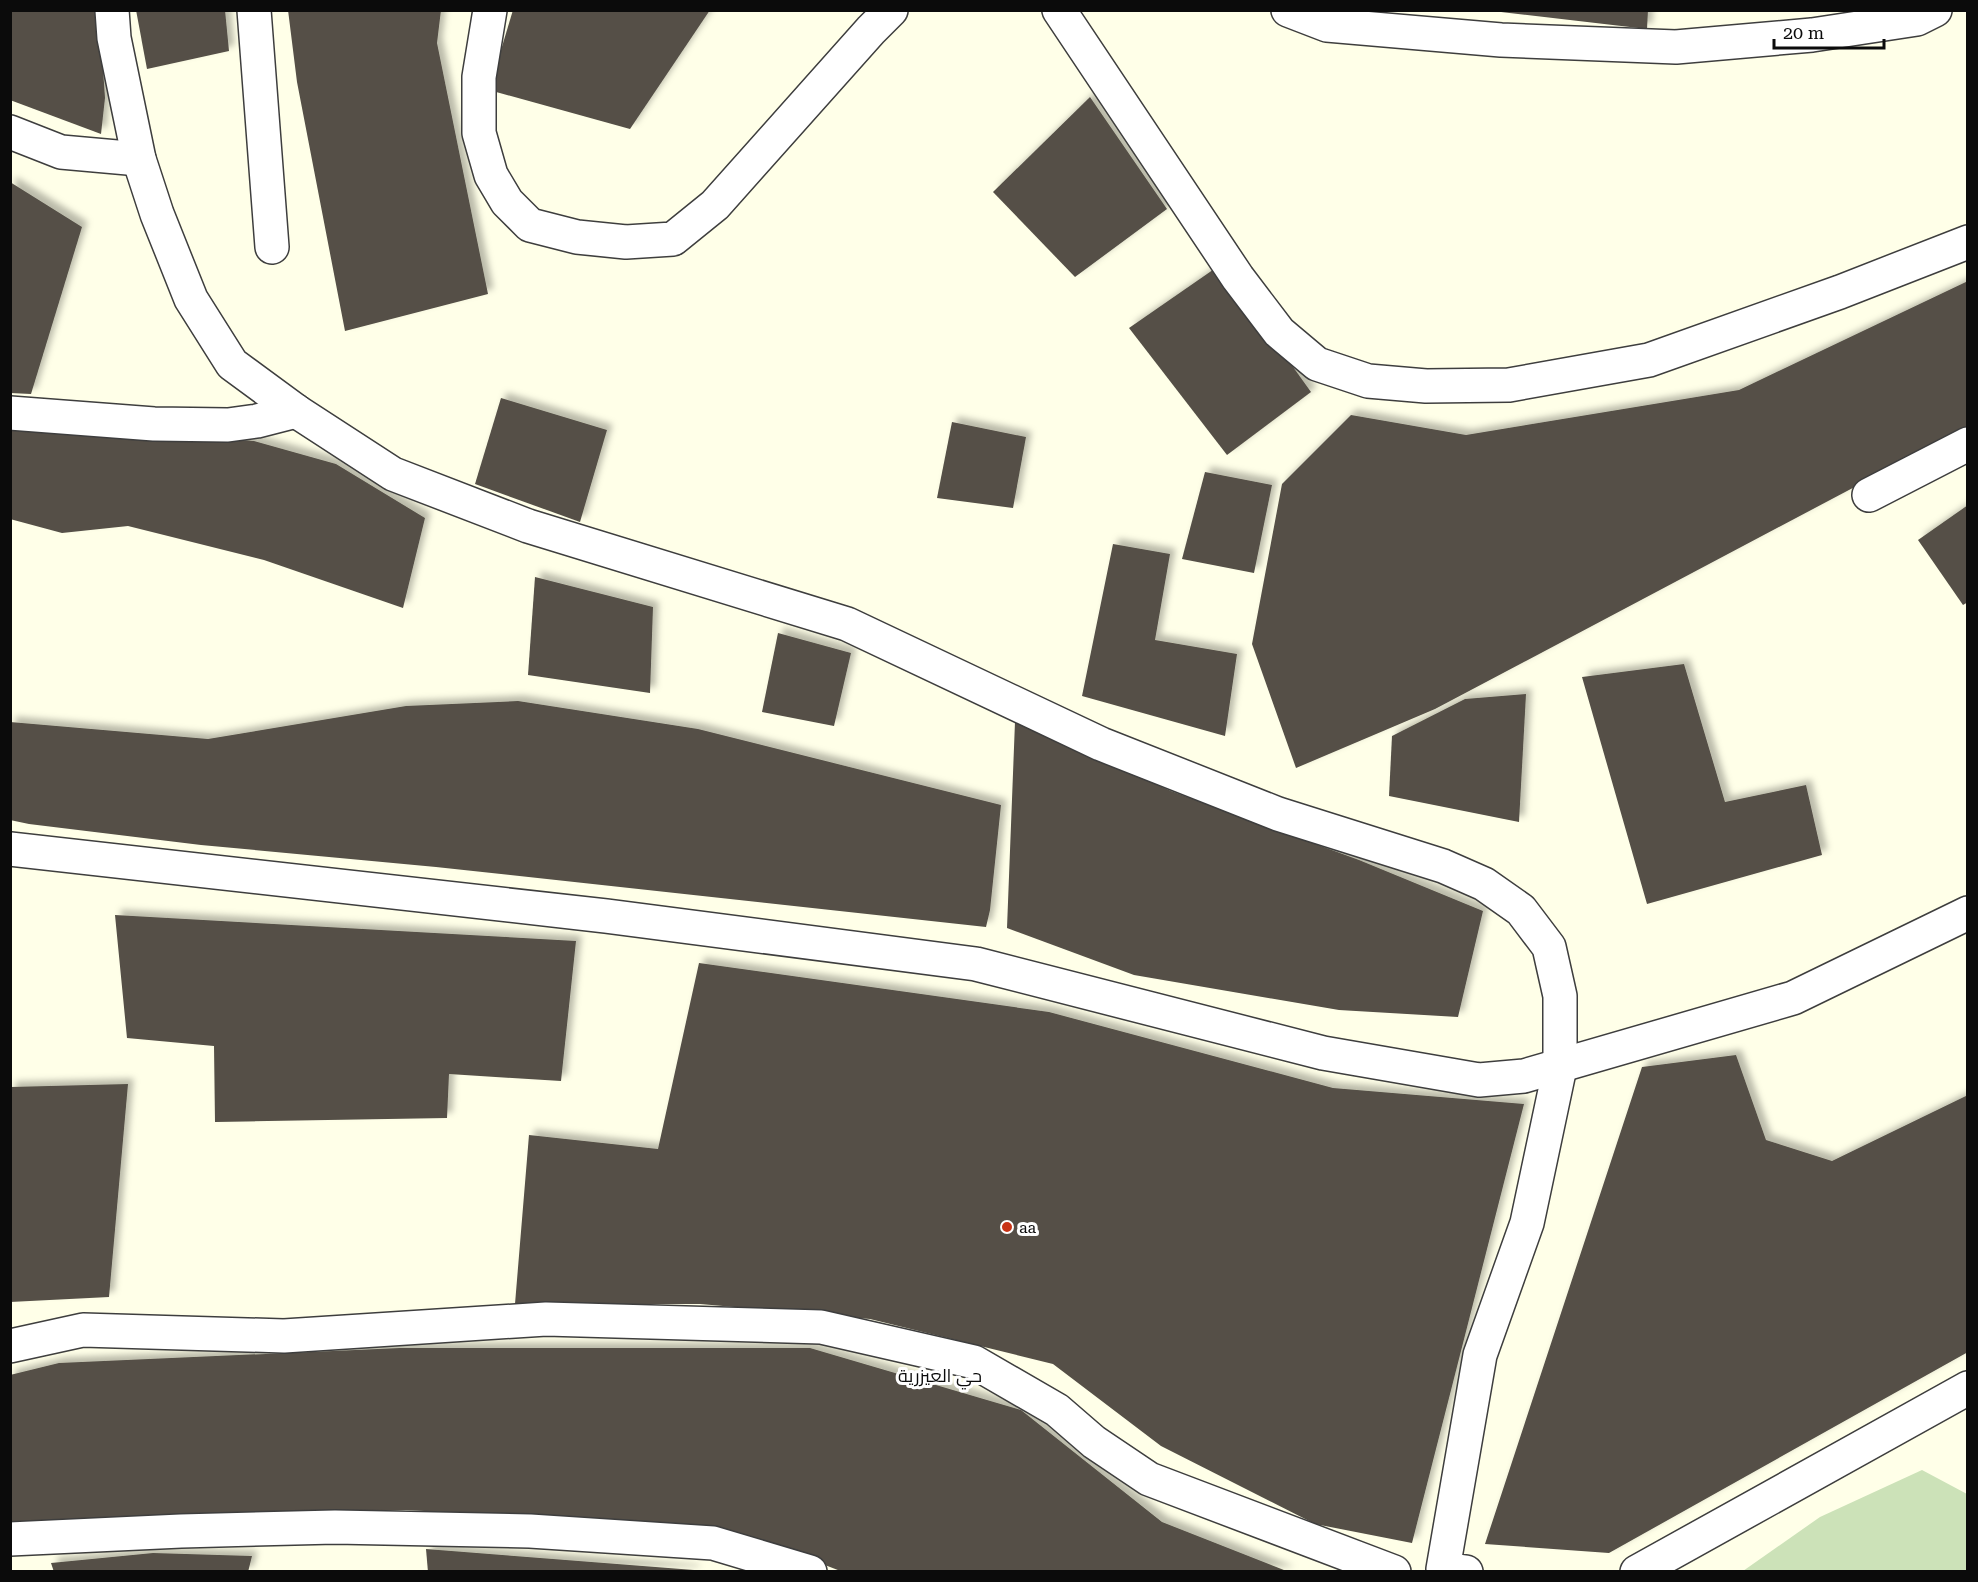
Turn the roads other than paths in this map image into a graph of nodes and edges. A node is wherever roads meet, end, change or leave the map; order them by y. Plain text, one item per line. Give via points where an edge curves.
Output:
1 (112, 10) edge
2 (254, 10) edge
3 (490, 10) edge
4 (891, 10) edge
5 (1059, 10) edge
6 (1288, 10) edge
7 (1935, 10) edge
8 (1331, 18) edge
9 (10, 132) edge
10 (139, 159) junction
11 (1968, 242) edge
12 (272, 247) dead end
13 (296, 411) junction
14 (10, 413) edge
15 (1968, 444) edge
16 (1869, 495) dead end
17 (10, 849) edge
18 (1968, 913) edge
19 (1560, 1067) junction
20 (10, 1346) edge
21 (1968, 1388) edge
22 (10, 1539) edge
23 (1446, 1571) edge
24 (810, 1572) edge
25 (1394, 1572) edge
26 (1637, 1572) edge

1 - 10 street via 114,38
2 - 12 street
3 - 4 street via 479,77 478,133 491,176 507,202 530,225 577,237 626,242 673,239 715,205
5 - 11 street via 1238,278 1279,332 1317,364 1368,381 1426,386 1509,385 1649,360
6 - 8 street
7 - 8 street via 1917,19 1812,35 1676,47 1501,40
9 - 10 street via 61,152
10 - 13 street via 191,299 232,364
13 - 14 street via 228,424 154,424
13 - 19 street via 393,474 528,526 848,624 1101,744 1278,814 1443,866 1484,884 1521,910 1549,947 1560,996
15 - 16 street
17 - 19 street via 606,916 976,964 1323,1053 1479,1080 1524,1076
18 - 19 street via 1793,998
19 - 23 street via 1527,1223 1480,1354
20 - 25 street via 83,1329 284,1336 546,1319 820,1327 974,1362 1057,1410 1094,1442 1149,1479
21 - 26 street
22 - 24 street via 335,1527 530,1531 713,1543

